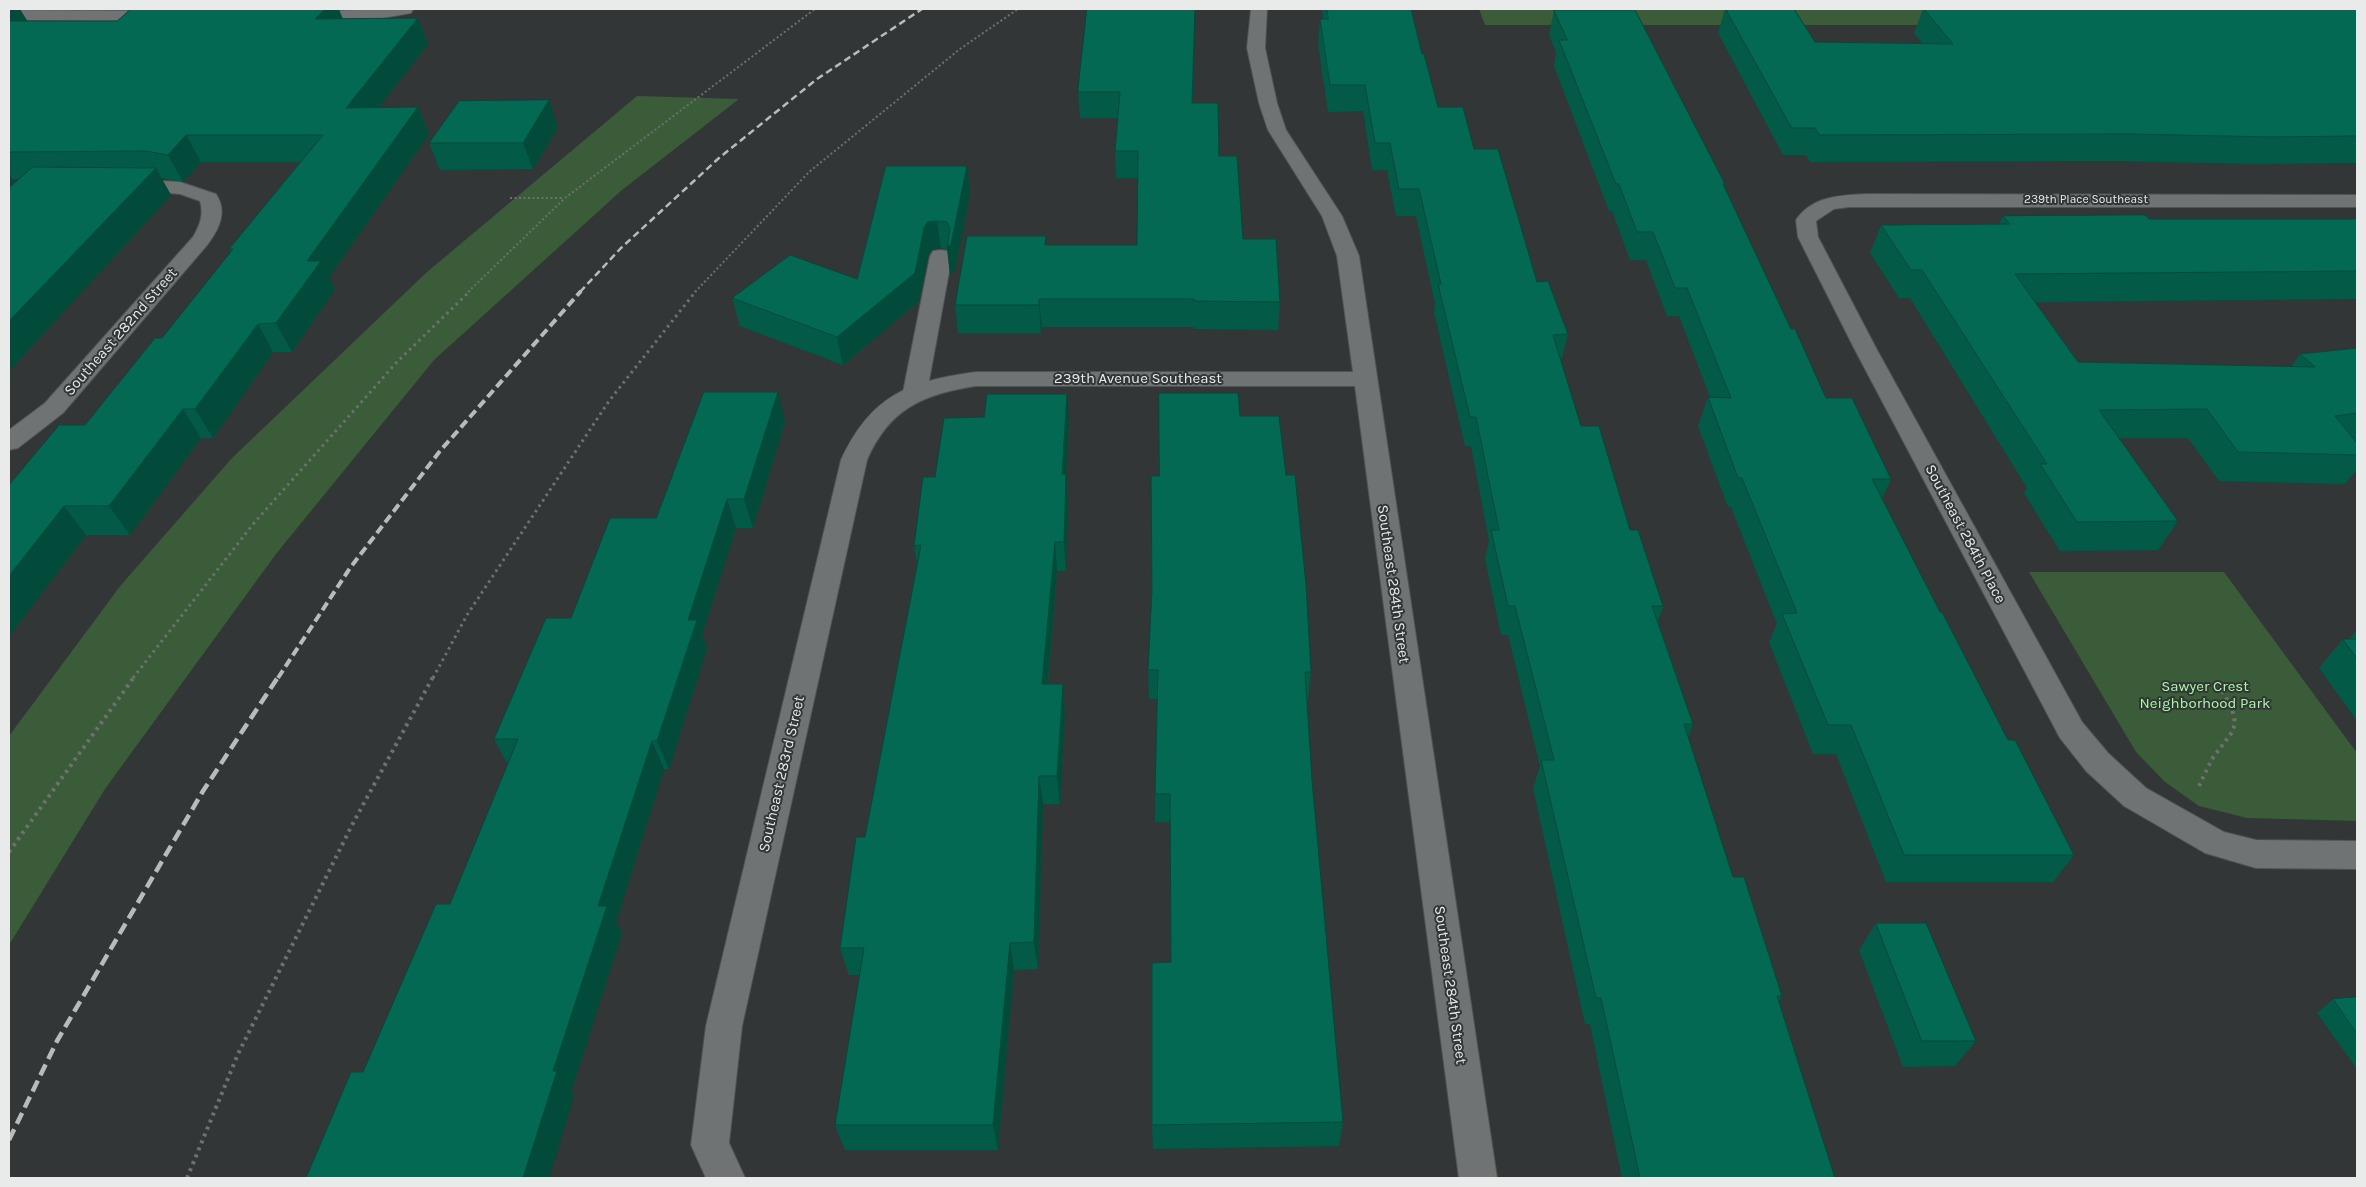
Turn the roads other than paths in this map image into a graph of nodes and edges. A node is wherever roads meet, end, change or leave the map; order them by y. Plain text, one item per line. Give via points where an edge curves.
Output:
1 (405, 9) edge
2 (1259, 9) edge
3 (105, 12) edge
4 (9, 16) edge
5 (180, 16) edge
6 (290, 16) edge
7 (112, 186) edge
8 (2357, 201) edge
9 (1815, 209) joint
10 (941, 256) dead end
11 (1363, 379) junction
12 (915, 392) junction
13 (9, 442) edge
14 (2357, 855) edge
15 (726, 1178) edge
16 (1478, 1178) edge

1 - 6 street via 349,17
2 - 11 street, Southeast 284th Street via 1256,48 1277,130 1332,216 1348,256
3 - 4 street
3 - 5 street
7 - 13 street, Southeast 282nd Street via 160,186 197,191 209,198 212,222 201,240 54,408
8 - 9 street, 239th Place Southeast via 1867,200 1836,201
9 - 14 street, Southeast 284th Place via 1806,220 1808,237 2071,730 2097,762 2135,797 2216,843 2256,854
10 - 12 street
11 - 12 street, 239th Avenue Southeast via 976,379
11 - 16 street, Southeast 284th Street
12 - 15 street, Southeast 283rd Street via 884,412 859,445 854,460 724,1026 710,1145

